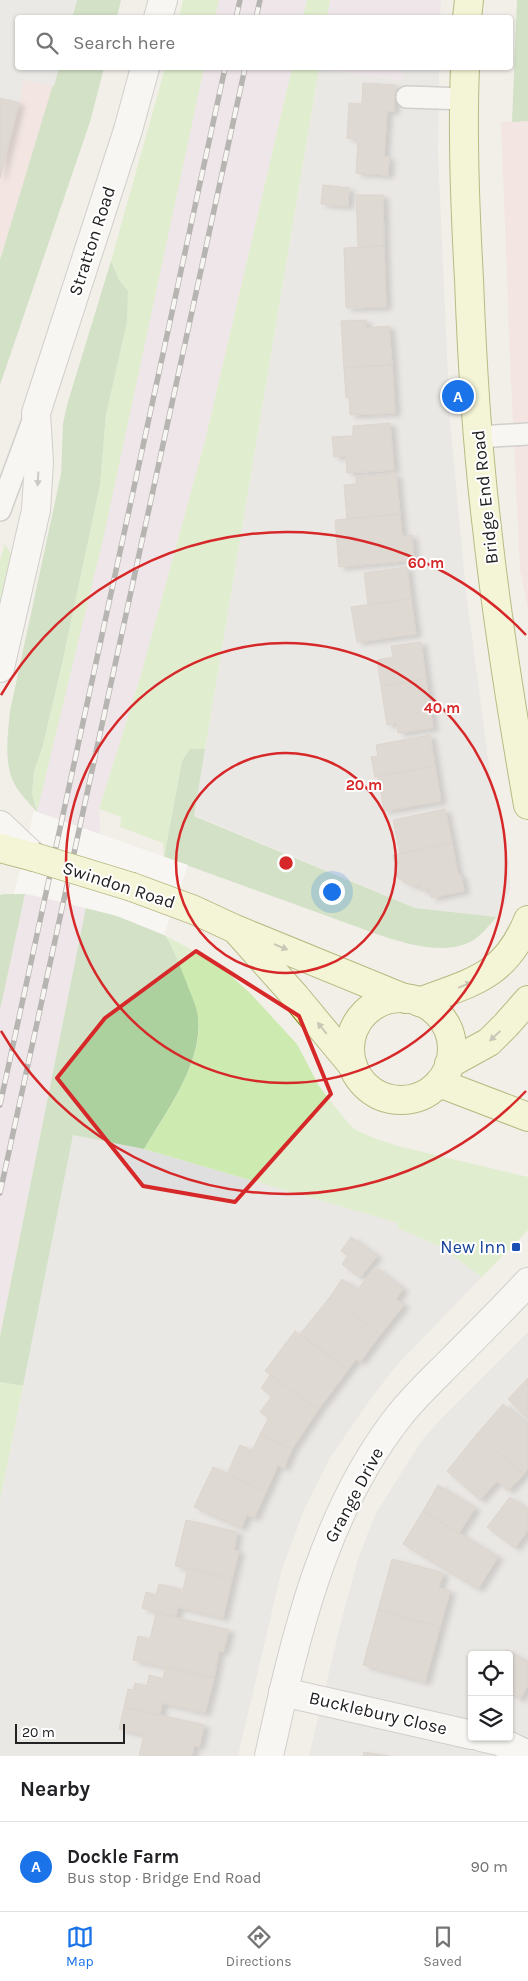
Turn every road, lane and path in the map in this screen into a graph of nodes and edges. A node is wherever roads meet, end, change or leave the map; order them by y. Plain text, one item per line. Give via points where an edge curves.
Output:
1 (163, 0) edge
2 (469, 0) edge
3 (159, 15) edge
4 (467, 15) edge
5 (144, 70) edge
6 (465, 70) edge
7 (407, 97) dead end
8 (465, 99) junction
9 (36, 413) junction
10 (528, 434) edge
11 (478, 437) junction
12 (0, 510) edge
13 (0, 668) edge
14 (528, 805) edge
15 (0, 825) edge
16 (0, 848) edge
17 (34, 857) junction
18 (528, 920) edge
19 (236, 929) junction
20 (413, 1000) junction
21 (528, 1000) edge
22 (353, 1066) junction
23 (444, 1073) junction
24 (528, 1117) edge
25 (528, 1282) edge
26 (283, 1692) junction
27 (468, 1734) edge
28 (499, 1741) edge
29 (528, 1755) edge
30 (269, 1756) edge

1 - 3 street
2 - 4 main road
5 - 9 street, Stratton Road
6 - 8 main road, Bridge End Road
7 - 8 lane
8 - 11 main road, Bridge End Road via 464,186
9 - 12 lane, Stratton Road
9 -> 13 street, Stratton Road via 39,462 36,510
10 - 11 lane
11 - 14 main road, Bridge End Road via 501,643
15 - 17 street
16 - 17 main road, Swindon Road
17 - 19 main road, Swindon Road, bridge via 132,887
20 -> 18 main road via 475,980 499,965 508,958
19 -> 20 main road, Swindon Road
22 -> 19 main road, Swindon Road
20 - 22 main road via 393,999 380,1003 359,1021 350,1041
20 - 23 main road via 436,1012 444,1023 451,1042
21 -> 23 main road via 489,1042
22 - 23 main road via 359,1078 376,1094 402,1100 426,1093
23 - 24 main road
25 - 26 street, Grange Drive via 399,1416 354,1487 314,1579
26 - 27 street, Bucklebury Close
26 - 30 street, Grange Drive
28 - 29 street

